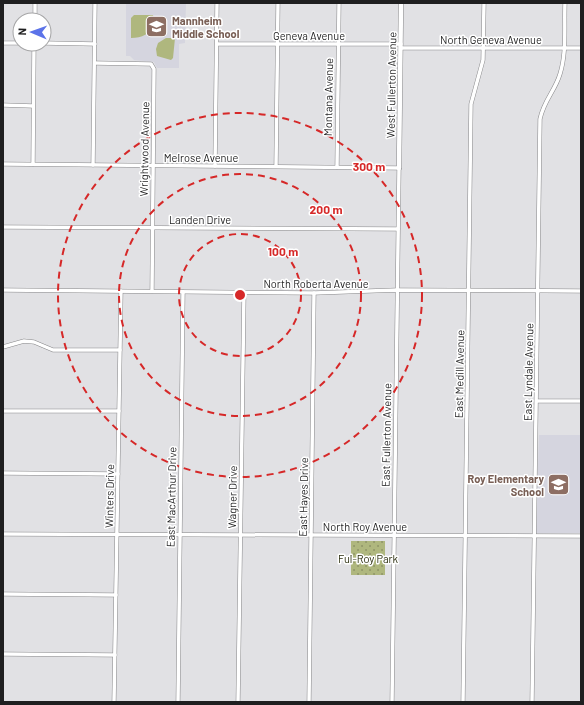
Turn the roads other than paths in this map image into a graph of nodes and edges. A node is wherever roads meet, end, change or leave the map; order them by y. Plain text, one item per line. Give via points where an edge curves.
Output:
1 (95, 3) edge
2 (217, 3) edge
3 (278, 3) edge
4 (339, 3) edge
5 (401, 3) edge
6 (484, 3) edge
7 (565, 3) edge
8 (52, 43) edge
9 (95, 44) junction
10 (217, 44) junction
11 (277, 44) junction
12 (338, 44) junction
13 (401, 46) junction
14 (484, 48) junction
15 (564, 48) junction
16 (581, 48) edge
17 (34, 52) edge
18 (95, 63) junction
19 (3, 105) edge
20 (33, 106) junction
21 (3, 164) edge
22 (33, 164) junction
23 (93, 165) junction
24 (153, 165) junction
25 (215, 166) junction
26 (276, 166) junction
27 (337, 167) junction
28 (399, 168) junction
29 (3, 227) edge
30 (152, 228) junction
31 (398, 229) junction
32 (3, 290) edge
33 (397, 290) junction
34 (121, 291) junction
35 (152, 291) junction
36 (469, 291) junction
37 (581, 291) edge
38 (183, 292) junction
39 (244, 292) junction
40 (539, 292) junction
41 (314, 293) junction
42 (3, 347) edge
43 (120, 350) junction
44 (537, 401) junction
45 (581, 401) edge
46 (3, 411) edge
47 (119, 411) junction
48 (3, 473) edge
49 (118, 474) junction
50 (3, 534) edge
51 (117, 534) junction
52 (180, 534) junction
53 (241, 534) junction
54 (311, 535) junction
55 (394, 535) junction
56 (466, 536) junction
57 (534, 536) junction
58 (581, 536) edge
59 (3, 594) edge
60 (116, 595) junction
61 (3, 654) edge
62 (115, 656) junction
63 (114, 702) edge
64 (178, 702) edge
65 (238, 702) edge
66 (309, 702) edge
67 (392, 702) edge
68 (463, 702) edge
69 (532, 702) edge

1 - 9 street
2 - 10 street
3 - 11 street
4 - 12 street, Montana Avenue
5 - 13 street, West Fullerton Avenue
6 - 14 street, East Medill Avenue
7 - 15 street, East Lyndale Avenue
8 - 9 street
9 - 18 street
10 - 11 street, Geneva Avenue
10 - 25 street
11 - 12 street, Geneva Avenue
11 - 26 street
12 - 13 street, Geneva Avenue
12 - 27 street, Montana Avenue
13 - 14 street, North Geneva Avenue
13 - 28 street, West Fullerton Avenue
14 - 15 street, North Geneva Avenue
14 - 36 street, East Medill Avenue via 482,69 471,104
15 - 16 street, North Geneva Avenue
15 - 40 street, East Lyndale Avenue via 560,74 543,107 540,119
17 - 20 street
18 - 23 street
18 - 24 street, Wrightwood Avenue via 151,64 154,69
19 - 20 street
20 - 22 street
21 - 22 street, Melrose Avenue
22 - 23 street, Melrose Avenue
23 - 24 street, Melrose Avenue
24 - 25 street, Melrose Avenue
24 - 30 street, Wrightwood Avenue
25 - 26 street, Melrose Avenue
26 - 27 street, Melrose Avenue
27 - 28 street, Melrose Avenue
28 - 31 street, East Fullerton Avenue
29 - 30 street, Landen Drive
30 - 31 street, Landen Drive
30 - 35 street, Wrightwood Avenue
31 - 33 street, East Fullerton Avenue
32 - 34 street, North Roberta Avenue
33 - 36 street, North Roberta Avenue
33 - 41 street, North Roberta Avenue
33 - 55 street, East Fullerton Avenue
34 - 35 street, North Roberta Avenue
34 - 43 street, Winters Drive
35 - 38 street, North Roberta Avenue
36 - 40 street, North Roberta Avenue
36 - 56 street, East Medill Avenue
37 - 40 street, North Roberta Avenue
38 - 39 street, North Roberta Avenue
38 - 52 street, East MacArthur Drive
39 - 41 street, North Roberta Avenue
39 - 53 street, Wagner Drive
40 - 44 street, East Lyndale Avenue
41 - 54 street, East Hayes Drive
42 - 43 street via 24,341 34,342 53,350
43 - 47 street, Winters Drive
44 - 45 street
44 - 57 street, East Lyndale Avenue
46 - 47 street
47 - 49 street, Winters Drive
48 - 49 street
49 - 51 street, Winters Drive
50 - 51 street, North Roy Avenue
51 - 52 street, North Roy Avenue
51 - 60 street, Winters Drive
52 - 53 street, North Roy Avenue
52 - 64 street, East MacArthur Drive
53 - 54 street, North Roy Avenue
53 - 65 street, Wagner Drive
54 - 55 street, North Roy Avenue
54 - 66 street, East Hayes Drive
55 - 56 street, North Roy Avenue
55 - 67 street, East Fullerton Avenue
56 - 57 street, North Roy Avenue
56 - 68 street, East Medill Avenue
57 - 58 street, North Roy Avenue
57 - 69 street, East Lyndale Avenue
59 - 60 street
60 - 62 street, Winters Drive
61 - 62 street
62 - 63 street, Winters Drive

